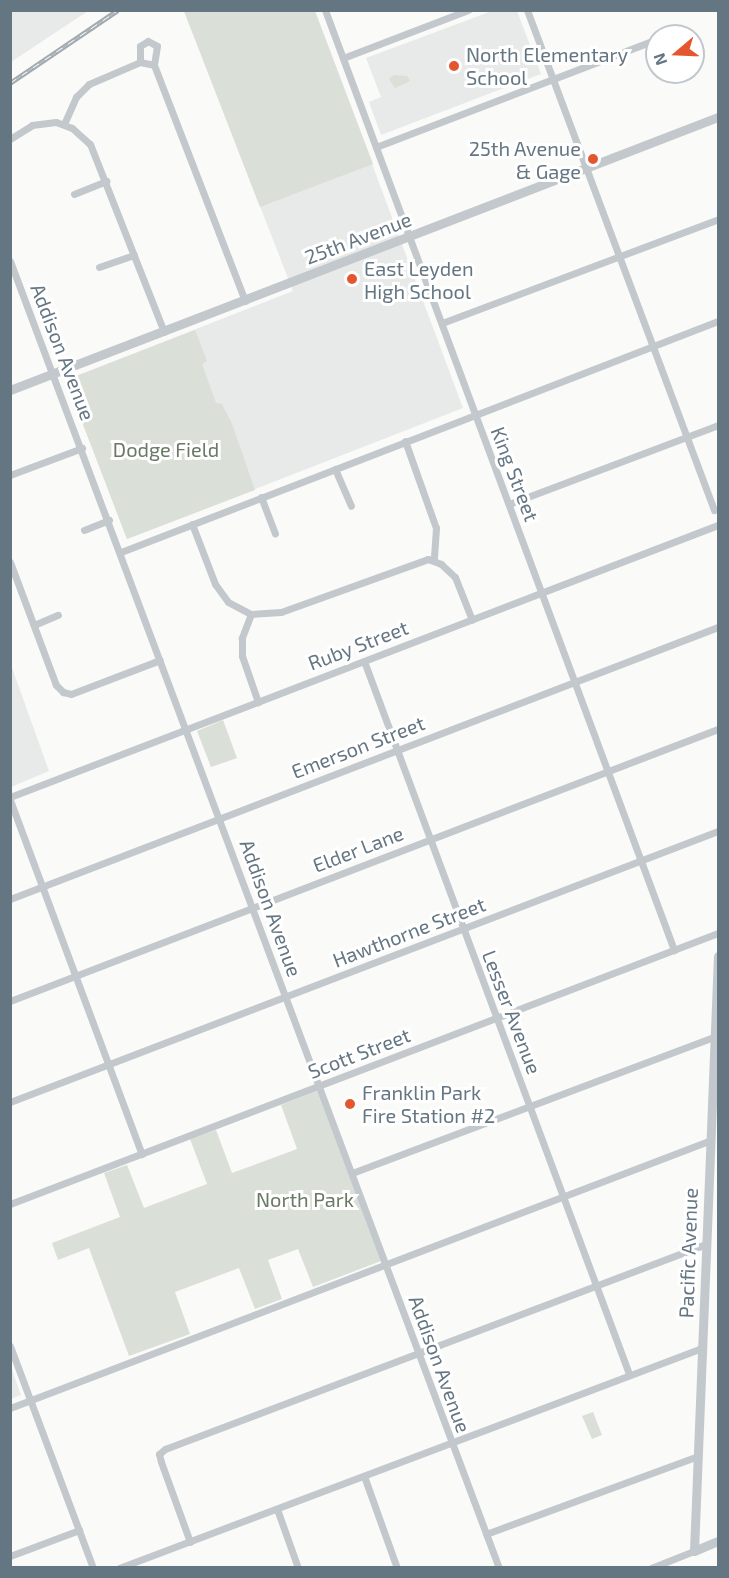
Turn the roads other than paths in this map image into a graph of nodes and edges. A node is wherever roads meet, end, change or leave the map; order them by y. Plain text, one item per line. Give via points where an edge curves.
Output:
1 (325, 10) edge
2 (468, 10) edge
3 (527, 10) edge
4 (645, 44) edge
5 (343, 58) junction
6 (553, 79) junction
7 (718, 117) edge
8 (64, 124) junction
9 (10, 139) edge
10 (376, 147) junction
11 (586, 168) junction
12 (106, 181) junction
13 (74, 194) dead end
14 (718, 219) edge
15 (409, 237) junction
16 (134, 255) junction
17 (620, 257) junction
18 (10, 261) edge
19 (99, 267) dead end
20 (245, 302) junction
21 (718, 321) edge
22 (442, 323) junction
23 (164, 332) junction
24 (653, 346) junction
25 (54, 373) junction
26 (10, 390) edge
27 (475, 415) junction
28 (718, 425) edge
29 (686, 436) junction
30 (405, 441) junction
31 (82, 448) junction
32 (335, 469) junction
33 (10, 475) edge
34 (261, 498) junction
35 (509, 504) junction
36 (351, 506) dead end
37 (714, 510) dead end
38 (109, 520) junction
39 (192, 524) junction
40 (718, 525) edge
41 (84, 530) dead end
42 (275, 533) dead end
43 (121, 552) junction
44 (434, 560) junction
45 (10, 562) edge
46 (542, 593) junction
47 (251, 614) junction
48 (58, 615) dead end
49 (472, 620) junction
50 (34, 625) junction
51 (718, 627) edge
52 (160, 660) junction
53 (364, 661) junction
54 (574, 682) junction
55 (258, 702) junction
56 (187, 729) junction
57 (718, 729) edge
58 (397, 750) junction
59 (608, 771) junction
60 (10, 799) edge
61 (219, 818) junction
62 (718, 831) edge
63 (430, 839) junction
64 (641, 861) junction
65 (43, 886) junction
66 (10, 899) edge
67 (253, 907) junction
68 (464, 929) junction
69 (718, 933) edge
70 (674, 950) junction
71 (718, 956) edge
72 (75, 976) junction
73 (286, 996) junction
74 (10, 1001) edge
75 (497, 1018) junction
76 (714, 1037) junction
77 (109, 1065) junction
78 (319, 1086) junction
79 (10, 1102) edge
80 (530, 1106) junction
81 (711, 1140) junction
82 (142, 1154) junction
83 (352, 1173) junction
84 (564, 1197) junction
85 (10, 1204) edge
86 (706, 1244) junction
87 (386, 1264) junction
88 (595, 1284) junction
89 (10, 1346) edge
90 (702, 1348) junction
91 (418, 1352) junction
92 (629, 1374) junction
93 (31, 1400) junction
94 (10, 1408) edge
95 (452, 1442) junction
96 (698, 1456) junction
97 (364, 1476) junction
98 (277, 1509) junction
99 (79, 1530) junction
100 (486, 1534) junction
101 (718, 1541) edge
102 (190, 1542) junction
103 (694, 1551) junction
104 (10, 1556) edge
105 (93, 1568) edge
106 (119, 1568) edge
107 (298, 1568) edge
108 (398, 1568) edge
109 (499, 1568) edge
110 (651, 1568) edge

1 - 5 street, King Street
2 - 5 street
3 - 6 street
4 - 6 street
5 - 10 street, King Street
6 - 10 street
6 - 11 street
7 - 11 street, 25th Avenue
8 - 9 street via 39,123
8 - 12 street via 90,144
8 - 20 street via 82,90 147,63
10 - 15 street, King Street
11 - 15 street, 25th Avenue
11 - 17 street
12 - 13 street
12 - 16 street
14 - 17 street
15 - 20 street, 25th Avenue
15 - 22 street, King Street
16 - 19 street
16 - 23 street
17 - 22 street
17 - 24 street
18 - 25 street, Addison Avenue
20 - 23 street, 25th Avenue
21 - 24 street
22 - 27 street, King Street
23 - 25 street, 25th Avenue
24 - 27 street
24 - 29 street
25 - 26 street, 25th Avenue
25 - 31 street, Addison Avenue
27 - 30 street
27 - 35 street, King Street
28 - 29 street
29 - 35 street
29 - 37 street
30 - 32 street
30 - 44 street via 436,528
31 - 33 street
31 - 38 street, Addison Avenue
32 - 34 street
32 - 36 street
34 - 39 street
34 - 42 street
35 - 46 street, King Street
38 - 41 street
38 - 43 street, Addison Avenue
39 - 43 street
39 - 47 street via 215,584 228,602
40 - 46 street, Ruby Street
43 - 52 street, Addison Avenue
44 - 47 street via 420,561 281,612
44 - 49 street via 455,577
45 - 50 street
46 - 49 street, Ruby Street
46 - 54 street, King Street
47 - 55 street via 242,638 242,656
48 - 50 street
49 - 53 street, Ruby Street
50 - 52 street via 56,685 67,694
51 - 54 street, Emerson Street
52 - 56 street, Addison Avenue
53 - 55 street, Ruby Street
53 - 58 street, Lesser Avenue
54 - 58 street, Emerson Street
54 - 59 street, King Street
55 - 56 street, Ruby Street
56 - 60 street, Ruby Street
56 - 61 street, Addison Avenue
57 - 59 street, Elder Lane
58 - 61 street, Emerson Street
58 - 63 street, Lesser Avenue
59 - 63 street, Elder Lane
59 - 64 street, King Street
60 - 65 street
61 - 65 street, Emerson Street
61 - 67 street, Addison Avenue
62 - 64 street, Hawthorne Street
63 - 67 street, Elder Lane
63 - 68 street, Lesser Avenue
64 - 68 street, Hawthorne Street
64 - 70 street, King Street
65 - 66 street, Emerson Street
65 - 72 street
67 - 72 street, Elder Lane
67 - 73 street, Addison Avenue
68 - 73 street, Hawthorne Street
68 - 75 street, Lesser Avenue
69 - 70 street, Scott Street
70 - 75 street, Scott Street
71 - 76 street, Pacific Avenue
72 - 74 street, Elder Lane
72 - 77 street
73 - 77 street, Hawthorne Street
73 - 78 street, Addison Avenue
75 - 78 street, Scott Street
75 - 80 street, Lesser Avenue
76 - 80 street
76 - 81 street, Pacific Avenue
77 - 79 street, Hawthorne Street
77 - 82 street
78 - 82 street, Scott Street
78 - 83 street, Addison Avenue
80 - 83 street
80 - 84 street, Lesser Avenue
81 - 84 street
81 - 86 street, Pacific Avenue
82 - 85 street, Scott Street
83 - 87 street, Addison Avenue
84 - 87 street
84 - 88 street, Lesser Avenue
86 - 88 street
86 - 90 street, Pacific Avenue
87 - 91 street, Addison Avenue
87 - 93 street
88 - 91 street
88 - 92 street, Lesser Avenue
89 - 93 street
90 - 92 street
90 - 96 street, Pacific Avenue
91 - 95 street, Addison Avenue
91 - 102 street via 159,1454
92 - 95 street
93 - 94 street
93 - 99 street
95 - 97 street
95 - 100 street, Addison Avenue
96 - 100 street
96 - 103 street, Pacific Avenue
97 - 98 street
97 - 108 street
98 - 102 street
98 - 107 street
99 - 104 street
99 - 105 street
100 - 109 street, Addison Avenue
101 - 103 street
102 - 106 street
103 - 110 street

